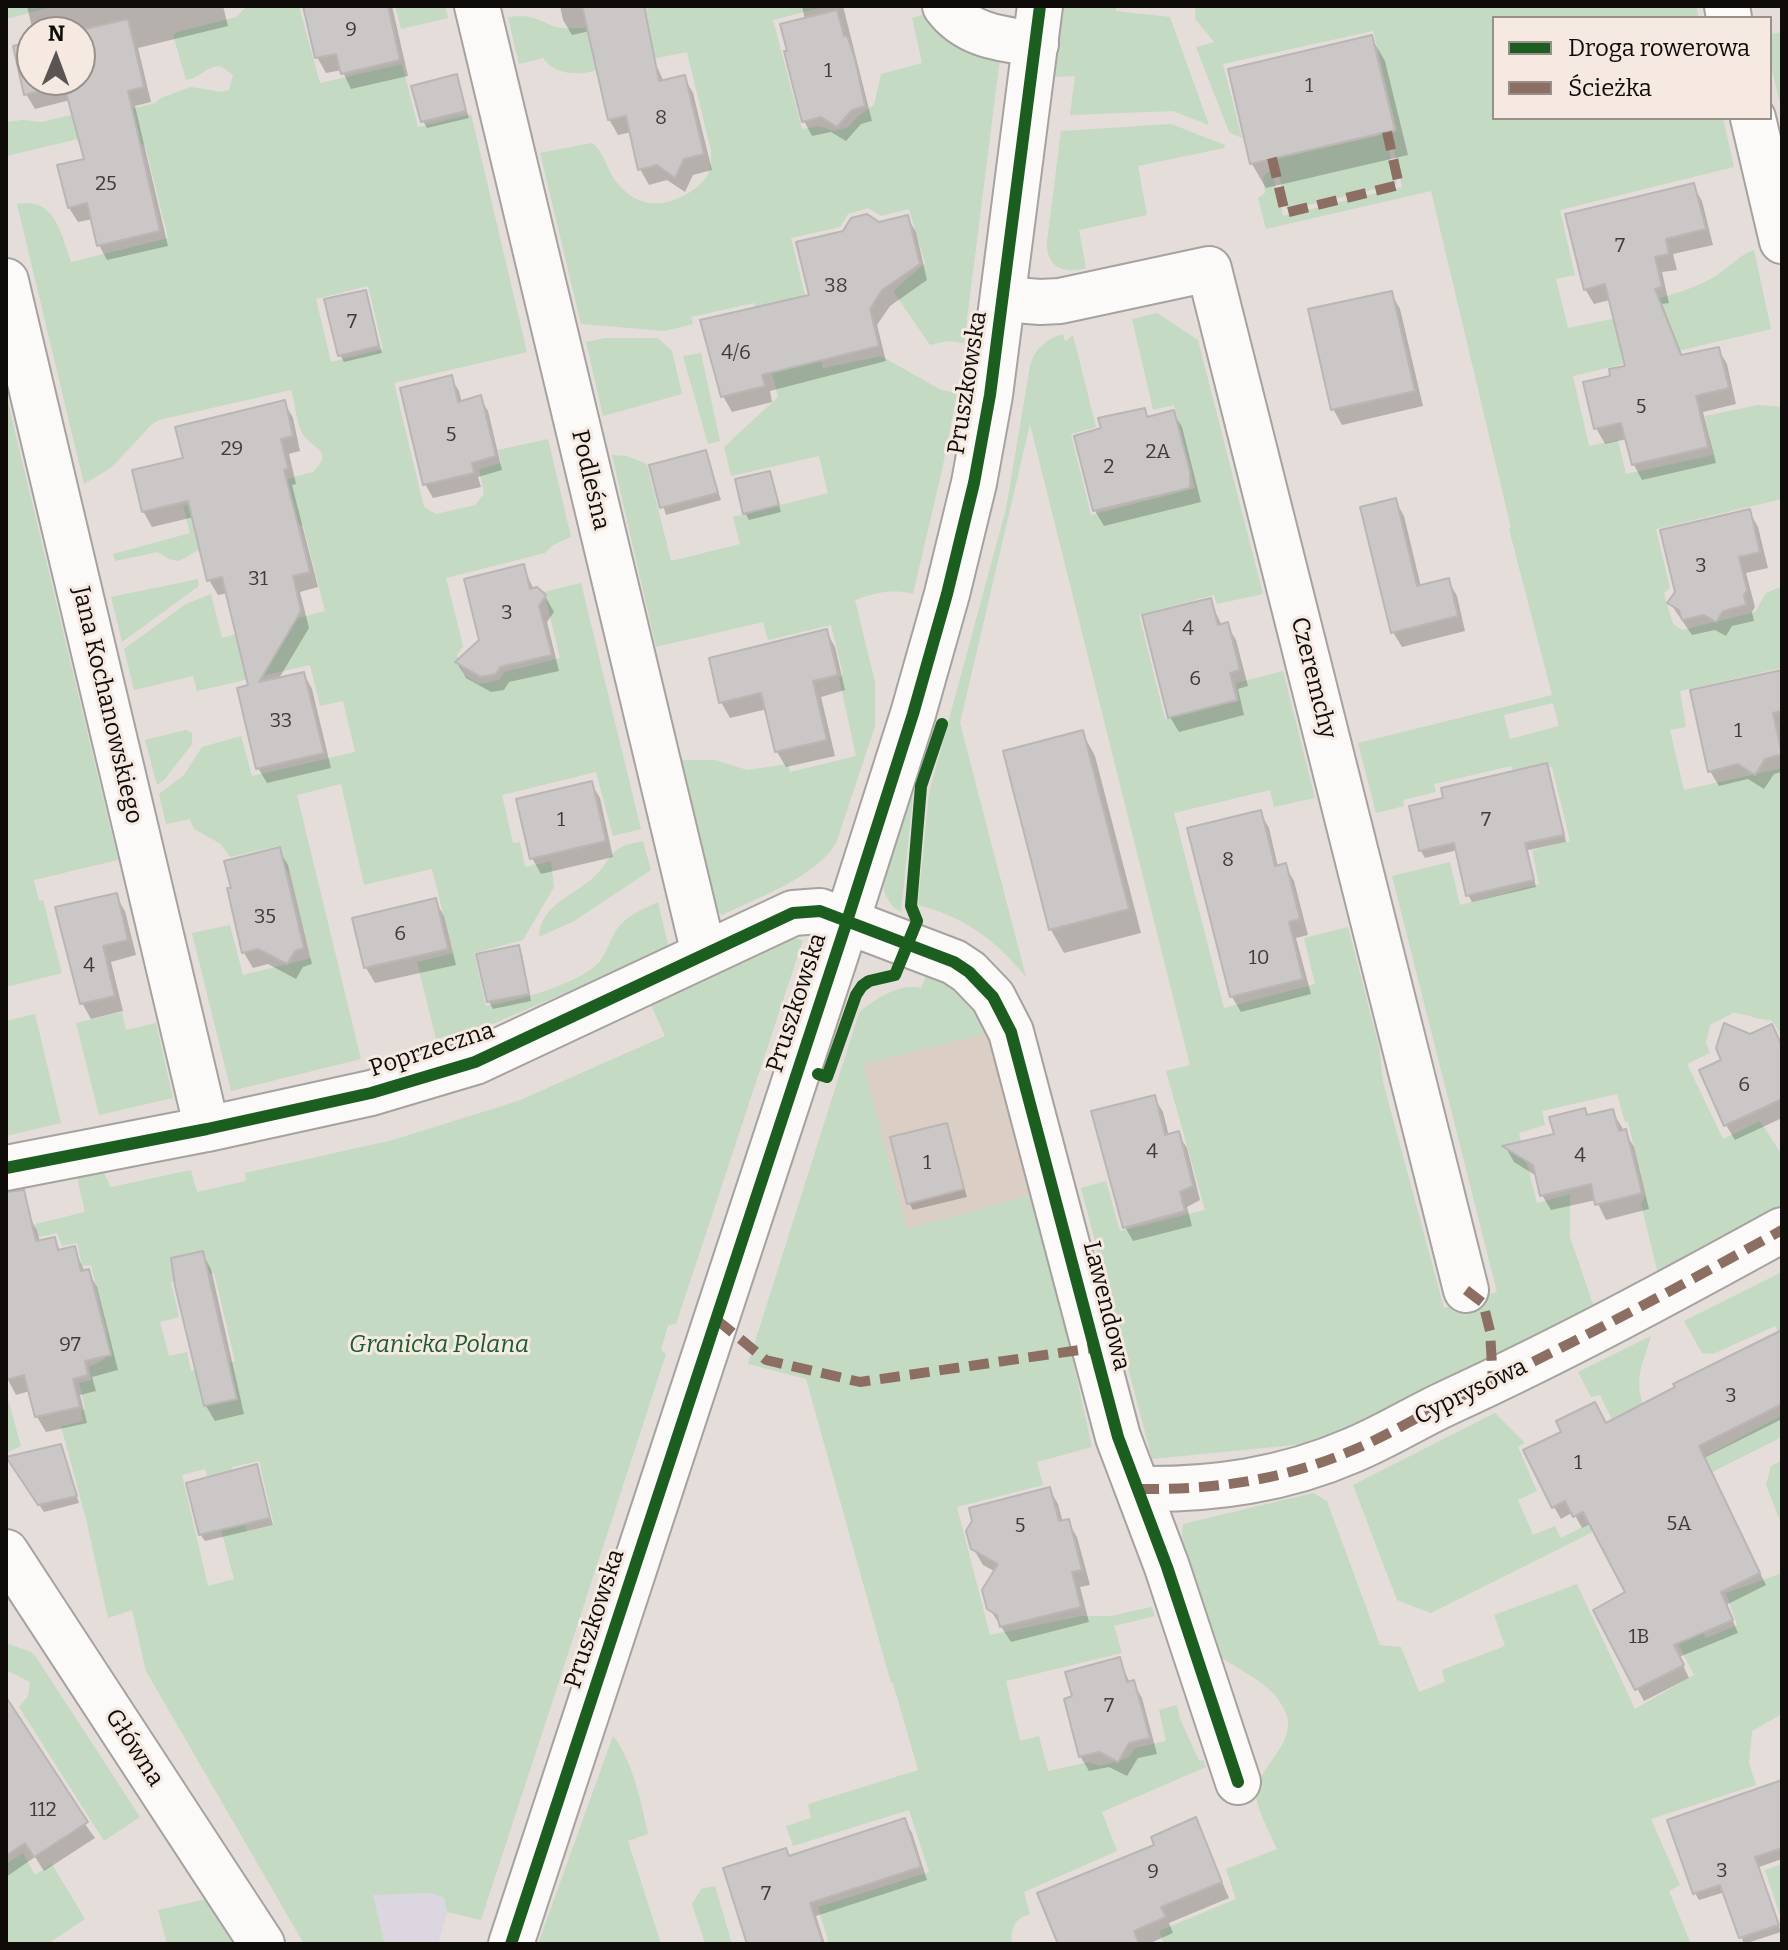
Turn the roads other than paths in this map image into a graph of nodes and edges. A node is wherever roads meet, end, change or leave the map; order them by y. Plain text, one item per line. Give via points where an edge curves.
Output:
1 (477, 6) edge
2 (945, 6) edge
3 (1038, 25) edge
4 (1753, 120) edge
5 (1782, 241) edge
6 (6, 281) edge
7 (1003, 299) junction
8 (847, 921) junction
9 (704, 954) junction
10 (207, 1129) junction
11 (6, 1168) edge
12 (1782, 1230) edge
13 (1466, 1290) dead end
14 (1139, 1489) junction
15 (6, 1552) edge
16 (1238, 1782) dead end
17 (262, 1944) edge
18 (511, 1944) edge

1 - 9 street, Podleśna
2 - 3 street via 979,33
3 - 7 street, Pruszkowska
4 - 5 street
6 - 10 street, Jana Kochanowskiego
7 - 8 street, Pruszkowska via 959,547
7 - 13 street, Czeremchy via 1060,301 1209,269
8 - 9 street, Poprzeczna via 820,911 793,913
8 - 14 street, Lawendowa via 954,962 983,985 1003,1013 1030,1095 1114,1422
8 - 18 street, Pruszkowska
9 - 10 street, Poprzeczna via 475,1062 371,1093
10 - 11 street, Poprzeczna
12 - 14 street, Cyprysowa via 1516,1371 1321,1464 1247,1483
14 - 16 street, Lawendowa
15 - 17 street, Główna

